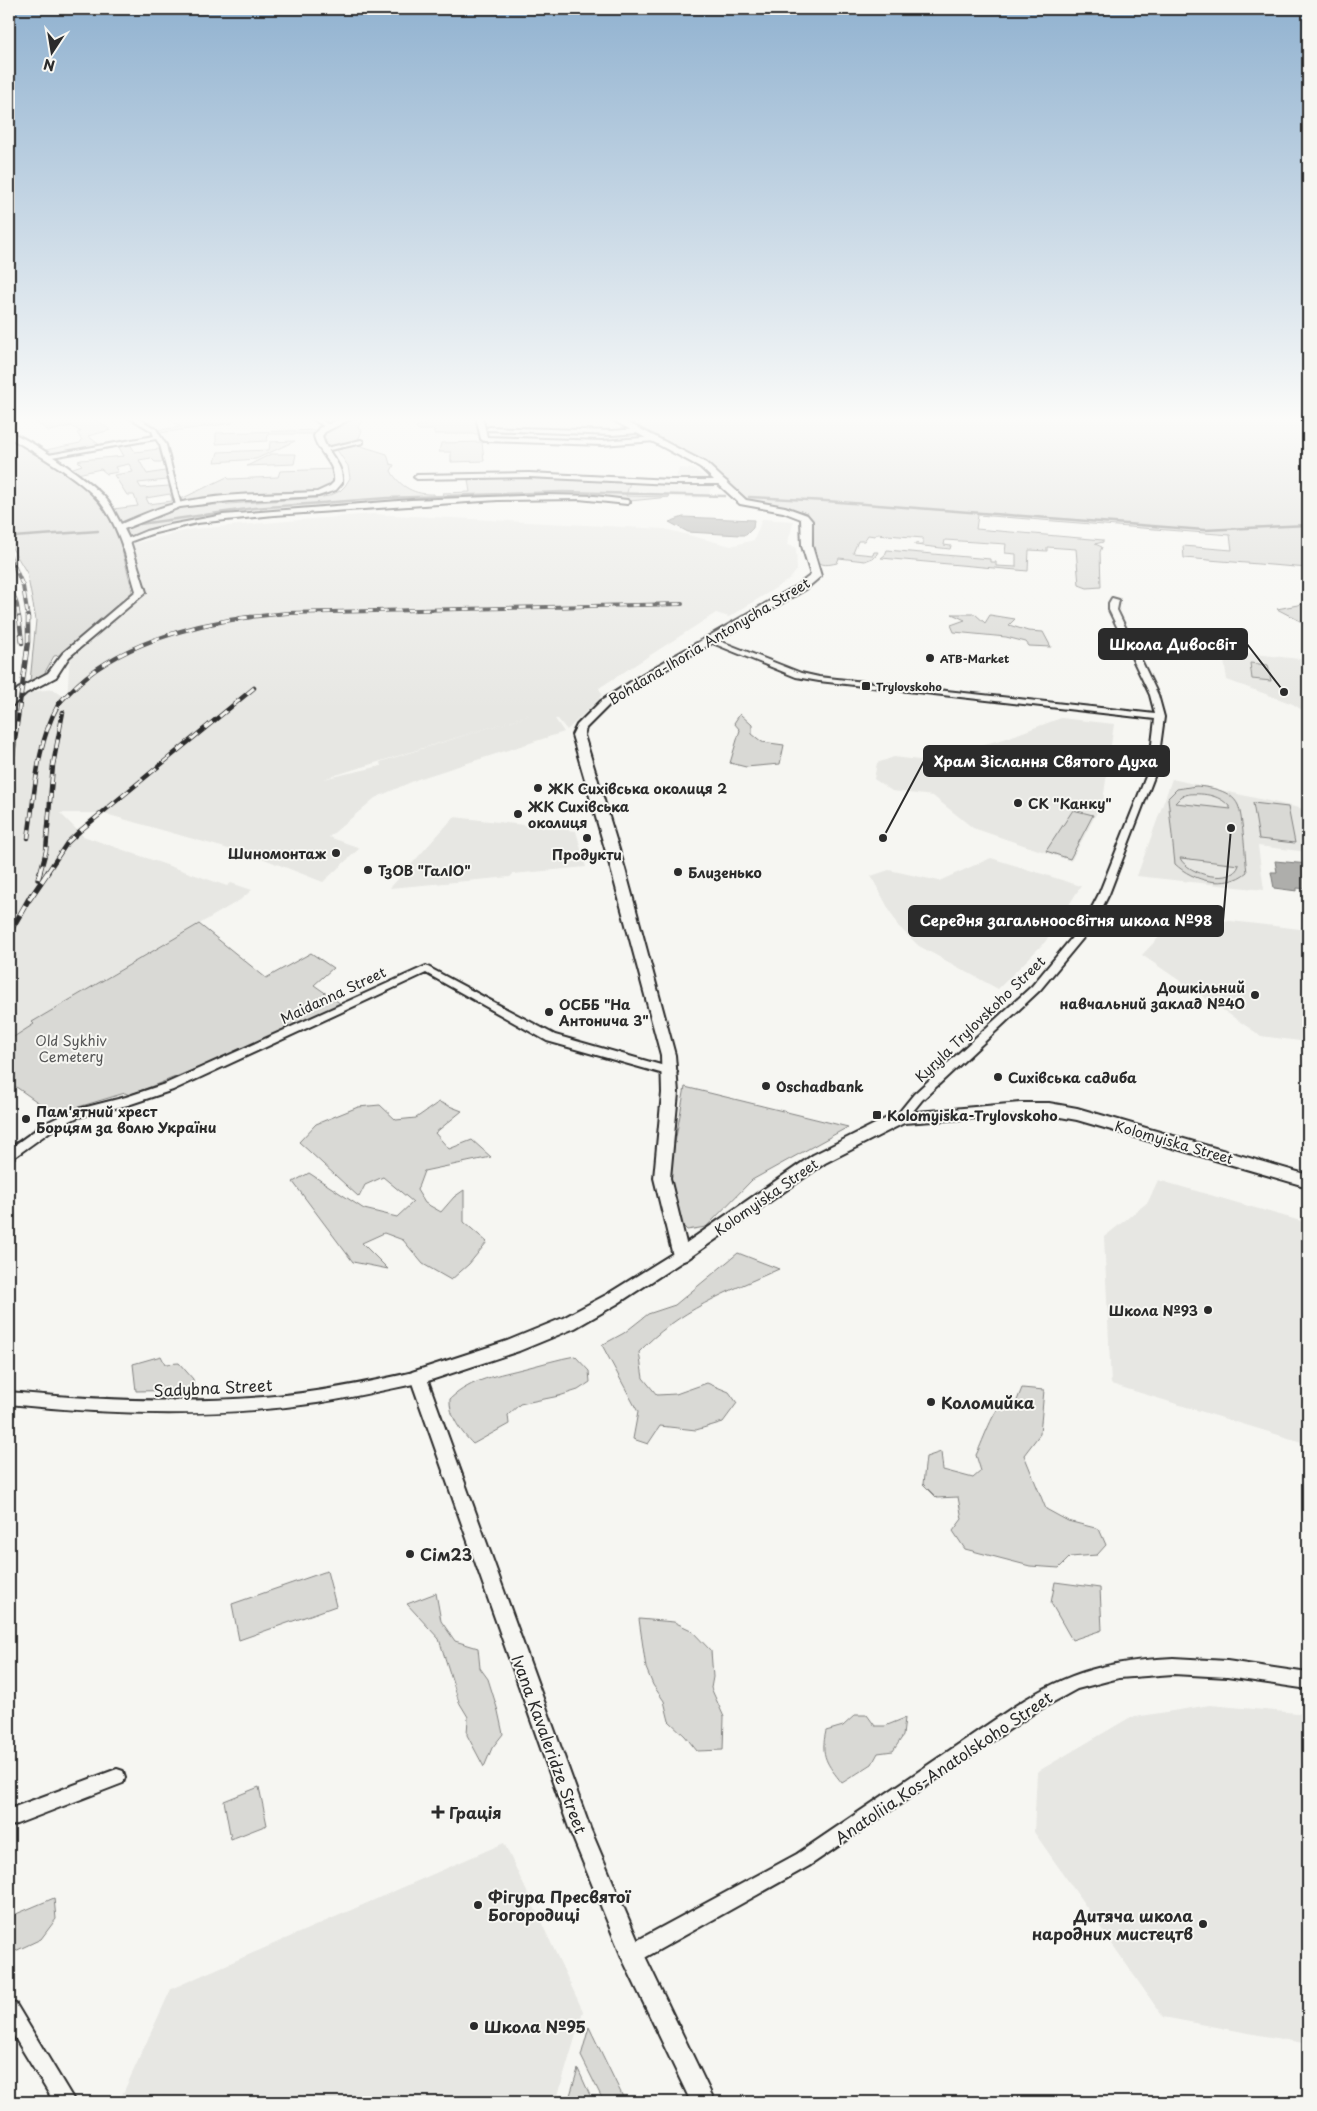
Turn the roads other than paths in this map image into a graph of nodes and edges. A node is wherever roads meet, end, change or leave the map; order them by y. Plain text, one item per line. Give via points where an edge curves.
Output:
1 (111, 515) edge
2 (150, 515) edge
3 (255, 515) edge
4 (797, 515) edge
5 (119, 528) junction
6 (126, 541) junction
7 (1116, 600) dead end
8 (709, 640) junction
9 (9, 703) edge
10 (1160, 716) junction
11 (671, 1072) junction
12 (901, 1118) junction
13 (9, 1155) edge
14 (1308, 1181) edge
15 (680, 1255) junction
16 (418, 1377) junction
17 (9, 1398) edge
18 (1308, 1681) edge
19 (117, 1777) dead end
20 (9, 1818) edge
21 (632, 1954) junction
22 (9, 2011) edge
23 (65, 2102) edge
24 (703, 2102) edge

1 - 5 street
2 - 5 street
3 - 6 street via 185,524
4 - 8 main road, Bohdana-Ihoria Antonycha Street via 807,521 807,546 816,576
5 - 6 street
6 - 9 street via 141,592 66,655 52,675 22,691
7 - 10 street, Kyryla Trylovskoho Street via 1113,610 1154,694
8 - 10 street via 799,675 819,679
8 - 11 main road, Bohdana-Ihoria Antonycha Street via 605,702 581,727 578,735 656,1006
10 - 12 street, Kyryla Trylovskoho Street via 1153,769 1104,894 1088,924 1036,988 918,1098
11 - 13 street, Maidanna Street via 552,1038 426,969 169,1087 60,1120
11 - 15 main road, Bohdana-Ihoria Antonycha Street via 662,1178
12 - 14 main road, Kolomyiska Street via 1049,1109
12 - 15 main road, Kolomyiska Street via 798,1172
15 - 16 street, Kolomyiska Street via 628,1290 569,1322 484,1356
16 - 17 street, Sadybna Street via 314,1398 186,1408 106,1406
16 - 21 street, Ivana Kavaleridze Street via 548,1743
18 - 21 street, Anatoliia Kos-Anatolskoho Street via 1184,1665 1091,1676 1021,1712 803,1860
19 - 20 street
21 - 24 street, Ivana Kavaleridze Street
22 - 23 street

